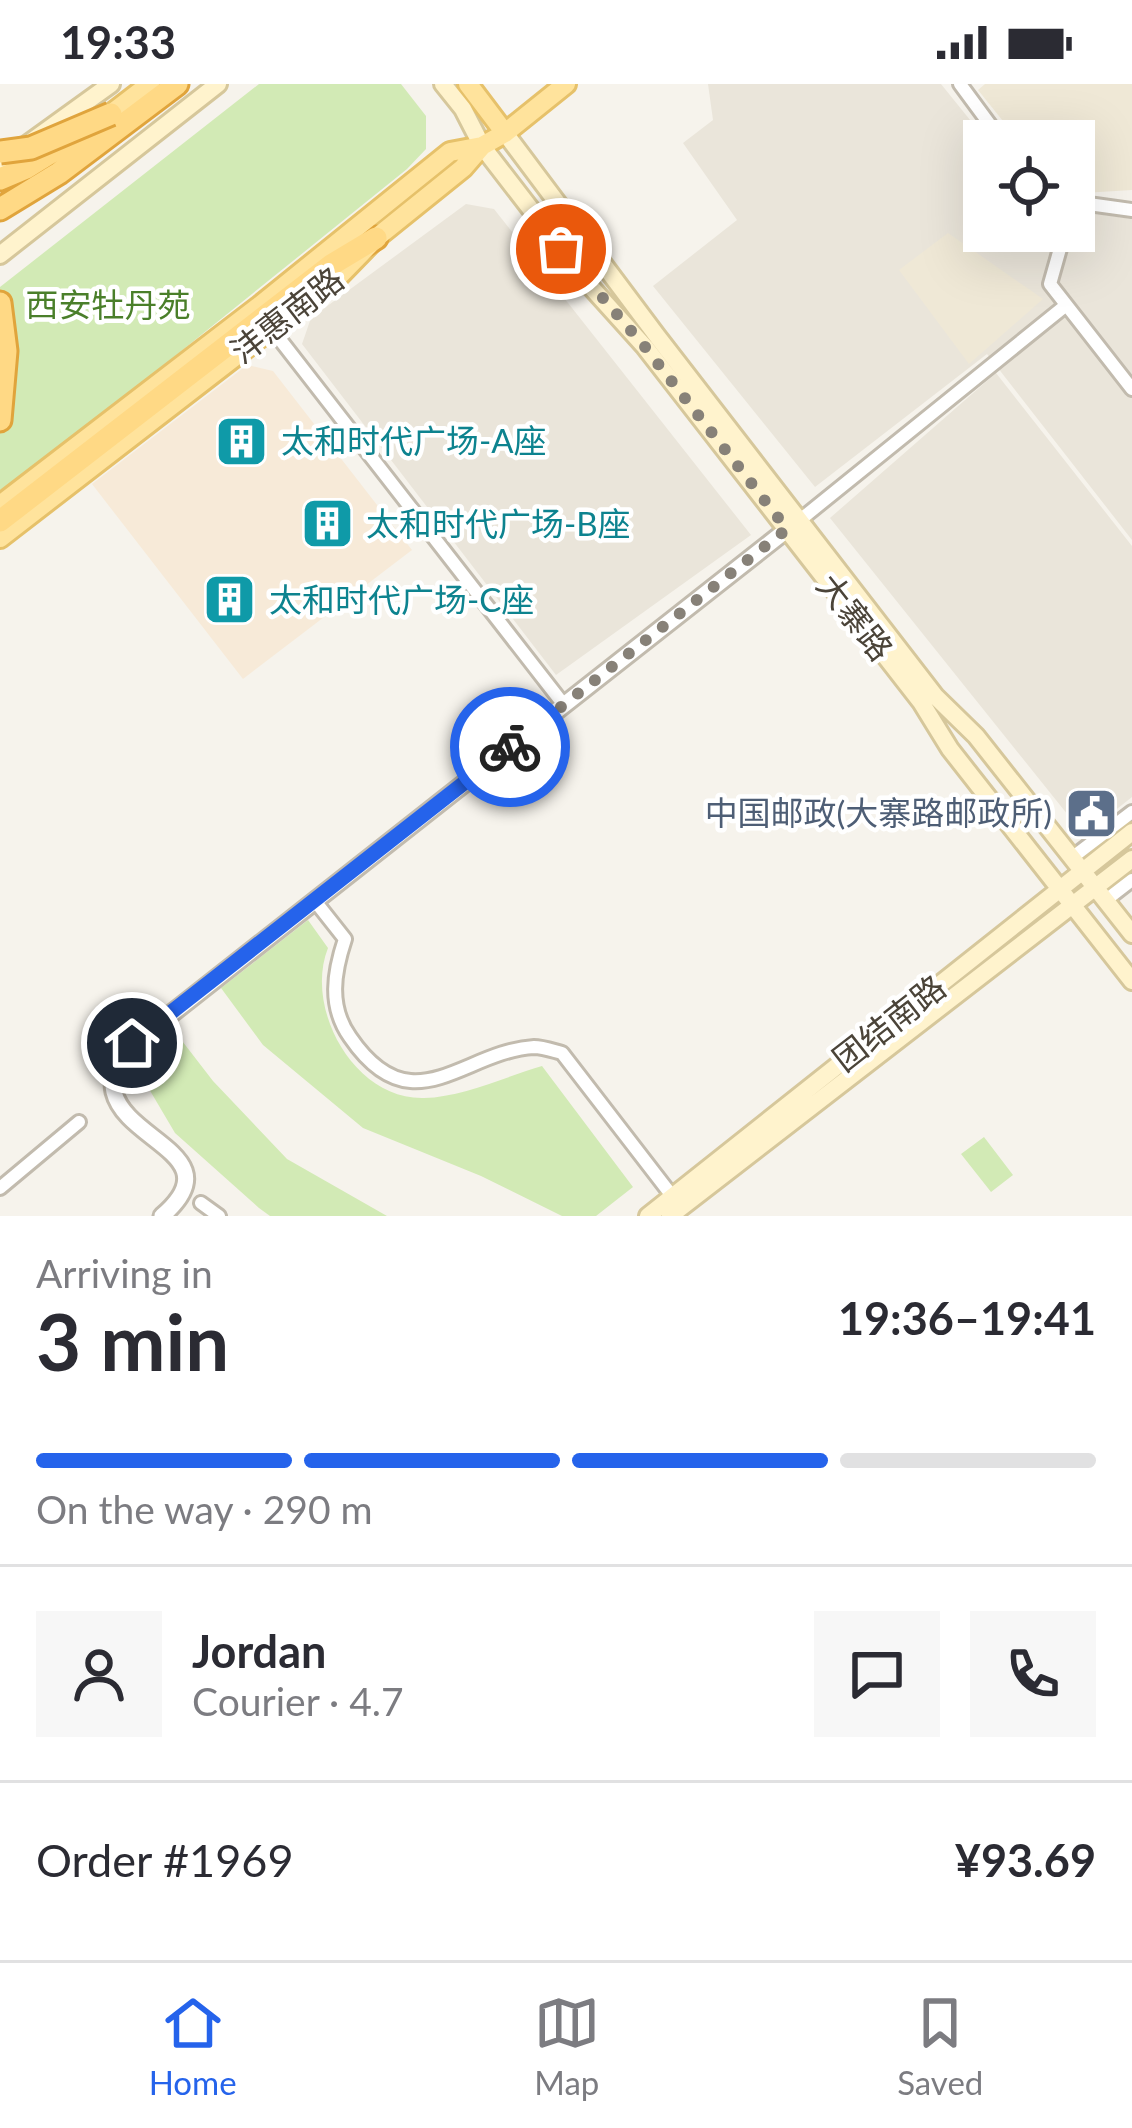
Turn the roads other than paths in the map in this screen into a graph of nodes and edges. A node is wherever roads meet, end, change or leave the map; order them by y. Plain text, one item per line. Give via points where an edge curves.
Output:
1 (111, 84) edge
2 (150, 84) edge
3 (177, 84) edge
4 (218, 84) edge
5 (443, 84) edge
6 (468, 84) edge
7 (566, 84) edge
8 (960, 84) edge
9 (987, 120) edge
10 (112, 124) junction
11 (505, 133) junction
12 (482, 146) junction
13 (0, 152) edge
14 (0, 164) edge
15 (0, 179) edge
16 (1095, 205) edge
17 (0, 209) edge
18 (1132, 210) edge
19 (376, 238) joint
20 (1059, 252) edge
21 (0, 255) edge
22 (0, 303) edge
23 (1065, 306) junction
24 (267, 323) junction
25 (1132, 389) edge
26 (0, 420) edge
27 (0, 505) edge
28 (0, 521) edge
29 (793, 525) junction
30 (0, 538) edge
31 (564, 705) junction
32 (1132, 812) edge
33 (1132, 832) edge
34 (1132, 859) edge
35 (1078, 864) junction
36 (1132, 880) edge
37 (1058, 889) junction
38 (1101, 894) junction
39 (315, 902) junction
40 (1072, 906) junction
41 (1132, 934) edge
42 (1132, 981) edge
43 (79, 1122) dead end
44 (0, 1188) edge
45 (201, 1203) dead end
46 (674, 1207) edge
47 (162, 1216) edge
48 (219, 1216) edge
49 (648, 1216) edge

1 - 14 main road
2 - 10 main road
3 - 10 highway
4 - 21 main road
5 - 12 main road, 大寨路
6 - 11 main road
7 - 11 main road
8 - 9 street
10 - 13 highway, bridge
10 - 15 highway, bridge
10 - 17 highway via 35,190
11 - 12 main road
11 - 29 main road, 大寨路
12 - 19 main road
12 - 27 main road via 450,152
12 - 29 main road, 大寨路
16 - 18 street
19 - 24 highway
20 - 23 street via 1050,284
22 - 26 highway
23 - 25 street
23 - 29 street
24 - 28 highway
24 - 30 main road, 沣惠南路
24 - 31 street
29 - 31 street
29 - 35 main road, 大寨路
29 - 37 main road, 大寨路
31 - 39 street
32 - 35 street
33 - 35 main road, 团结南路
34 - 38 main road, 团结南路
35 - 37 main road, 团结南路
35 - 38 main road, 大寨路
36 - 38 street
37 - 40 main road, 大寨路
37 - 46 main road, 团结南路
38 - 40 main road, 团结南路
38 - 41 main road, 大寨路
39 - 46 street via 345,939 334,998 362,1055 395,1078 434,1082 535,1047 562,1053
39 - 47 street via 119,1054 114,1094 181,1162 186,1177
40 - 42 main road, 大寨路
40 - 46 main road, 团结南路
43 - 44 street
45 - 48 street
46 - 49 main road, 团结南路

